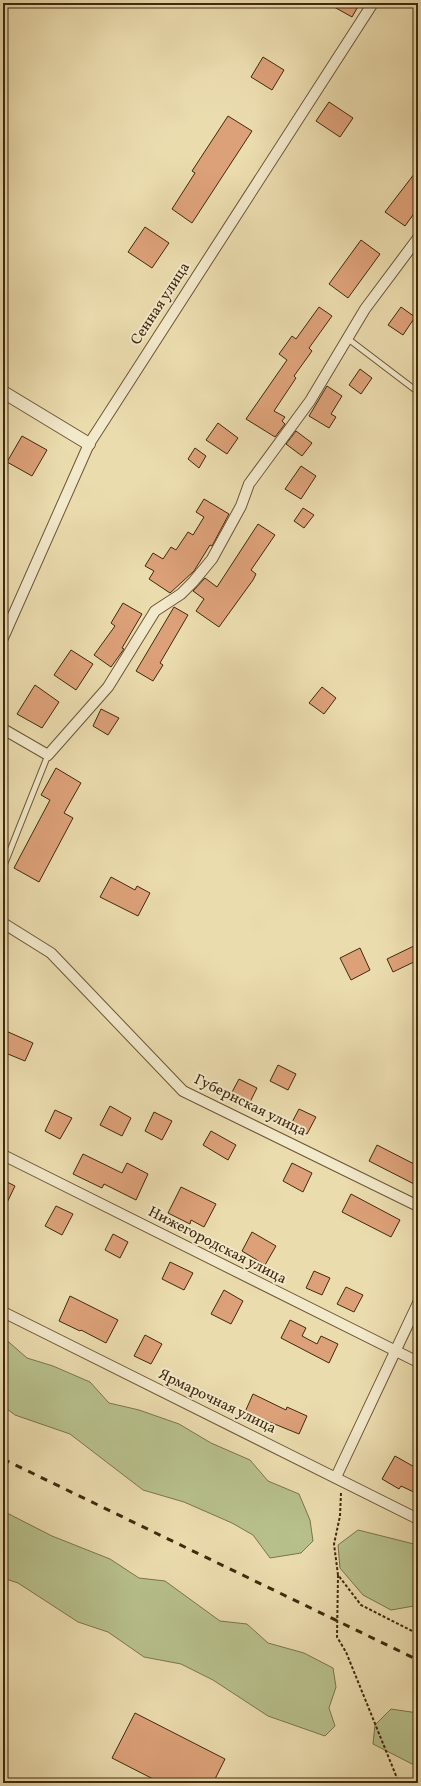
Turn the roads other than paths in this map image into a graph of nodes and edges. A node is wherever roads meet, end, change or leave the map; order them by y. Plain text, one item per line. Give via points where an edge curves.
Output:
1 (373, 3) edge
2 (418, 238) edge
3 (347, 338) junction
4 (3, 392) edge
5 (418, 392) edge
6 (89, 444) junction
7 (3, 638) edge
8 (3, 729) edge
9 (48, 755) junction
10 (3, 868) edge
11 (3, 923) edge
12 (3, 1155) edge
13 (418, 1206) edge
14 (418, 1303) edge
15 (3, 1312) edge
16 (394, 1350) junction
17 (418, 1362) edge
18 (336, 1477) junction
19 (418, 1519) edge

1 - 6 street, Сенная улица
2 - 3 street via 364,309
3 - 5 lane
3 - 9 street via 310,401 249,484 241,506 212,559 181,594 155,611 108,687
4 - 6 street
6 - 7 street, Сенная улица
8 - 9 street
9 - 10 lane
11 - 13 street, Губернская улица via 51,953 184,1091
12 - 16 street, Нижегородская улица
14 - 16 street
15 - 18 street, Ярмарочная улица
16 - 17 street, Нижегородская улица
16 - 18 street
18 - 19 street, Ярмарочная улица

